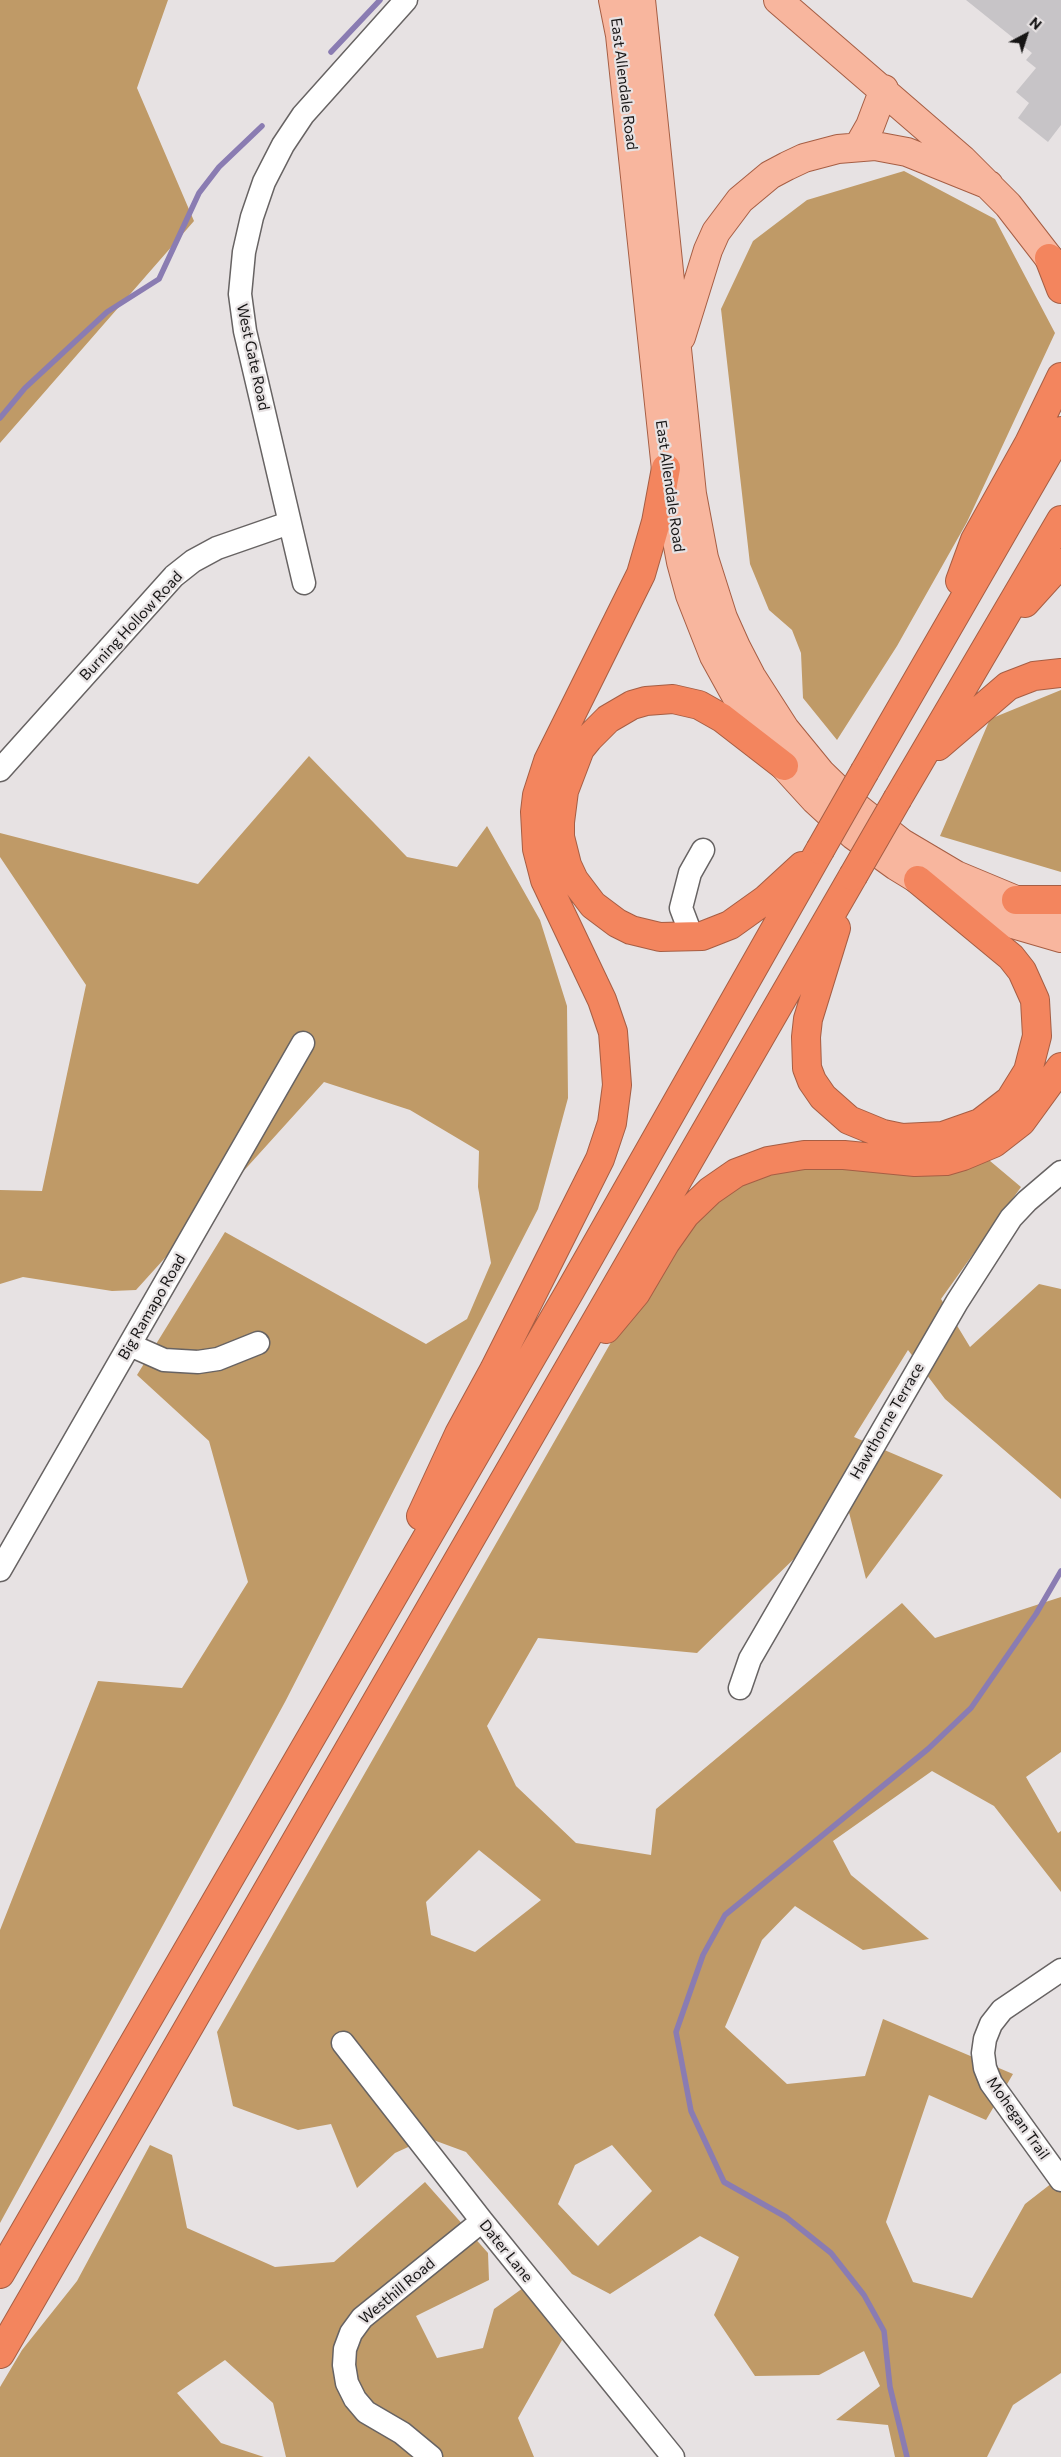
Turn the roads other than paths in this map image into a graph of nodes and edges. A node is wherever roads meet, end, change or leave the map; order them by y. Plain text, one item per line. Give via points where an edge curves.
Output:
1 (406, 0) edge
2 (613, 0) edge
3 (641, 0) edge
4 (778, 0) edge
5 (884, 89) junction
6 (858, 147) junction
7 (989, 185) junction
8 (1055, 263) edge
9 (1061, 289) edge
10 (677, 348) junction
11 (1061, 377) edge
12 (1061, 430) edge
13 (666, 468) junction
14 (1061, 520) edge
15 (289, 523) junction
16 (1061, 563) edge
17 (304, 583) dead end
18 (989, 642) junction
19 (932, 657) junction
20 (1061, 673) edge
21 (920, 762) junction
22 (784, 766) junction
23 (0, 770) edge
24 (703, 850) dead end
25 (820, 850) junction
26 (854, 876) junction
27 (918, 880) junction
28 (1016, 900) junction
29 (1061, 900) edge
30 (1061, 914) edge
31 (692, 937) junction
32 (1061, 938) edge
33 (303, 1043) dead end
34 (1061, 1067) edge
35 (1061, 1172) edge
36 (258, 1343) dead end
37 (130, 1345) junction
38 (553, 1394) junction
39 (0, 1570) edge
40 (347, 1675) junction
41 (740, 1688) dead end
42 (1061, 1970) edge
43 (342, 2043) dead end
44 (1061, 2180) edge
45 (482, 2221) junction
46 (0, 2274) edge
47 (0, 2354) edge
48 (431, 2457) edge
49 (673, 2457) edge

1 - 15 street, West Gate Road via 303,115 282,145 264,182 246,243 240,294 245,331
2 - 13 main road, East Allendale Road via 620,35
3 - 10 main road, East Allendale Road
4 - 5 main road
5 - 6 main road
5 - 7 main road
6 - 7 main road via 875,146 908,152
6 - 10 main road via 822,152 787,166 770,175 740,200 716,232 708,250
7 - 8 main road
8 - 9 highway
10 - 28 main road, East Allendale Road via 692,494 704,558 723,618 751,676 803,751 855,806 902,843 956,875
11 - 19 highway via 976,540
12 - 19 highway
13 - 22 main road, East Allendale Road via 681,562 701,626 746,714
13 - 40 highway via 656,522 641,574 548,760 535,812 545,880 602,1000 612,1032 617,1085 612,1123 600,1159 459,1434
14 - 18 highway
15 - 17 street, West Gate Road
15 - 23 street, Burning Hollow Road via 217,548 174,576
16 - 18 highway
18 - 21 highway
19 - 25 highway, bridge
20 - 21 highway via 1034,676 1008,686
21 - 26 highway, bridge
22 - 27 main road, East Allendale Road via 833,818
22 - 31 highway via 712,712 699,705 673,699 646,701 618,713 598,728 580,750 564,791 560,822 563,851 574,880 593,905 631,930 660,937
24 - 31 street via 690,873 682,908
25 - 31 highway via 741,918 717,931
25 - 40 highway
26 - 27 highway via 808,1019 807,1068 823,1097 849,1120 883,1134 921,1138 943,1136 980,1123 1010,1100 1034,1054 1037,1018 1030,985 1011,957
26 - 38 highway
27 - 32 main road, East Allendale Road via 972,909
28 - 29 highway
28 - 30 main road, East Allendale Road
33 - 37 street, Big Ramapo Road
34 - 38 highway via 1021,1122 994,1143 963,1156 915,1162 844,1155 804,1155 768,1161 730,1177 685,1215 636,1293
35 - 41 street, Hawthorne Terrace via 1011,1218 980,1264 759,1642
36 - 37 street via 218,1359 179,1363
37 - 39 street, Big Ramapo Road
38 - 47 highway
40 - 46 highway
42 - 44 street, Mohegan Trail via 1002,2010 991,2024 983,2053 984,2068 991,2083
43 - 45 street, Dater Lane
45 - 48 street, Westhill Road via 362,2318 345,2349 347,2383 354,2399 366,2412 402,2433
45 - 49 street, Dater Lane

